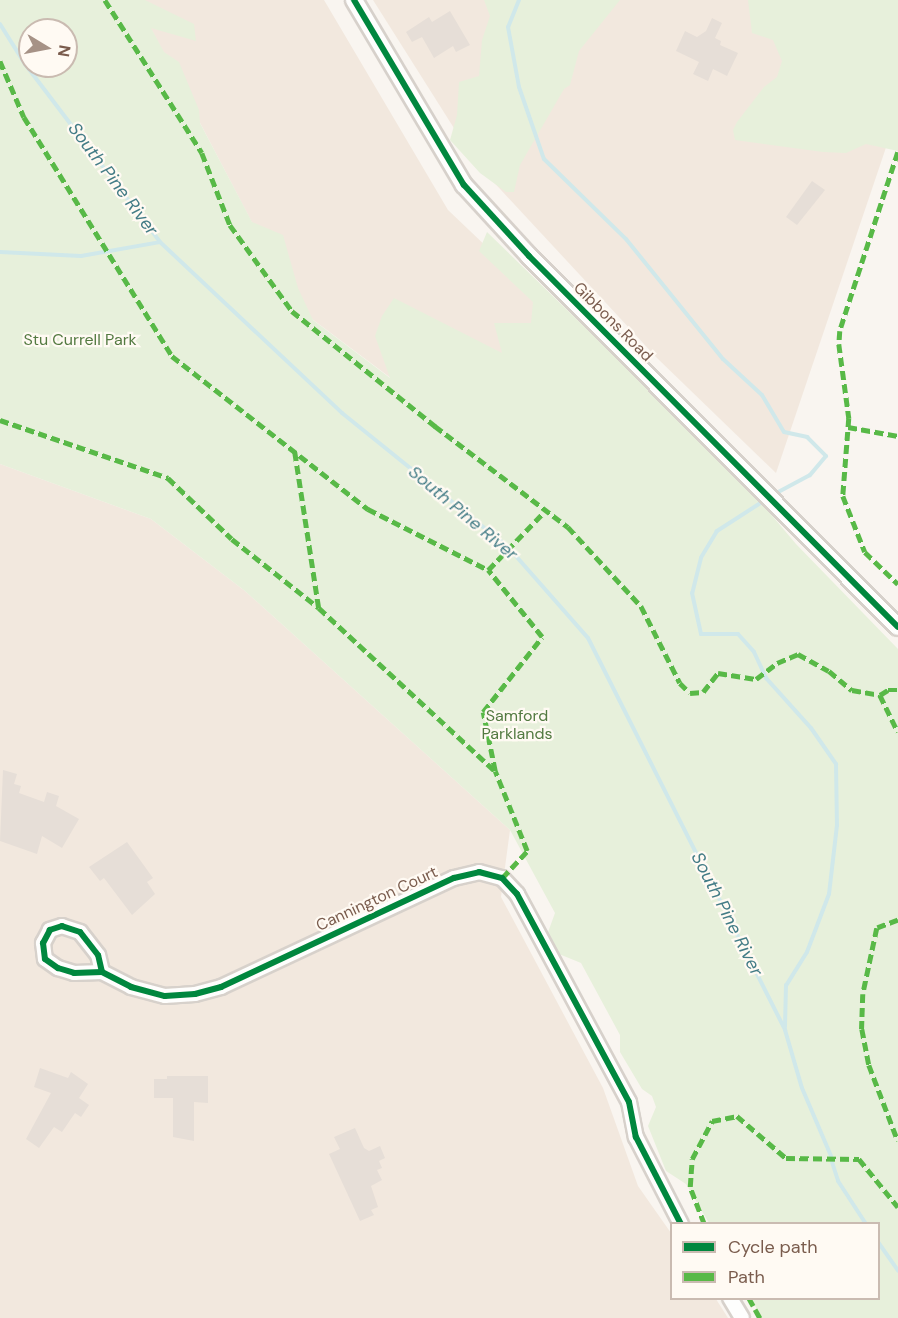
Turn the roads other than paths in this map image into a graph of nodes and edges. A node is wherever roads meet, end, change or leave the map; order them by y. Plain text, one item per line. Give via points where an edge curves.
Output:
1 (354, 0) edge
2 (898, 627) edge
3 (102, 972) junction
4 (680, 1222) edge
5 (731, 1300) edge
6 (742, 1318) edge

1 - 2 street, Gibbons Road via 464,185 529,256
3 - 3 street, Cannington Court via 74,973 45,959 43,943 50,930 62,926 80,932 95,949
3 - 4 street, Cannington Court via 131,987 165,996 195,994 221,987 454,878 479,872 502,878 517,894 629,1102 636,1137
5 - 6 street

